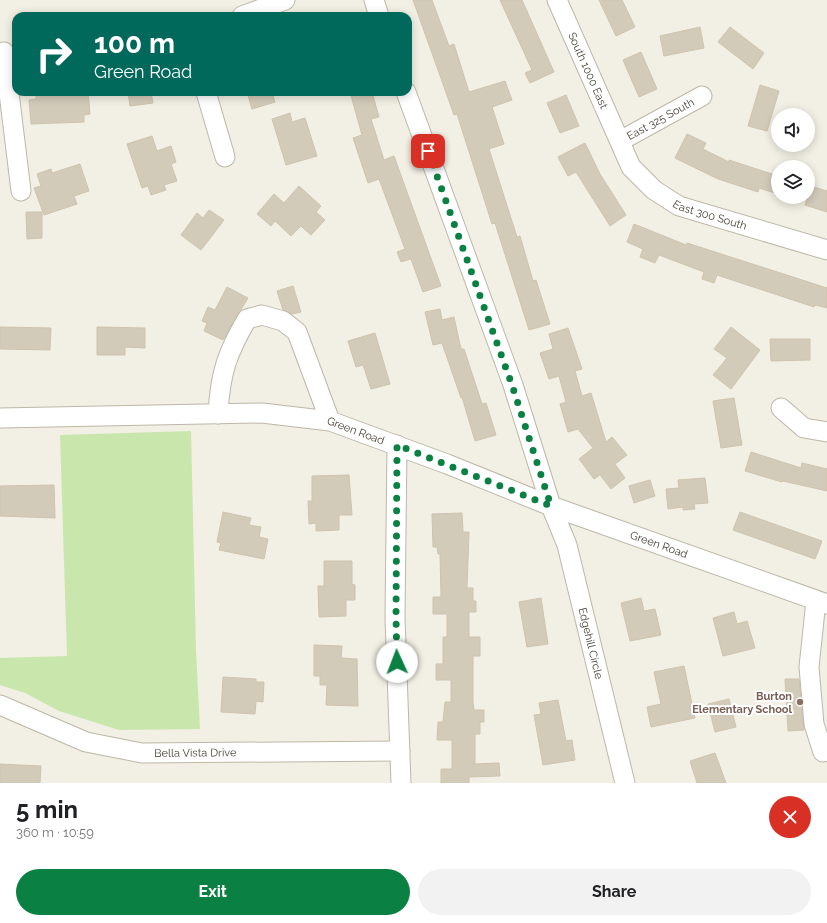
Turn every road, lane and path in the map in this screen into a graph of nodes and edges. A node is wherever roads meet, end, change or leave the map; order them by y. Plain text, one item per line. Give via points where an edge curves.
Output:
1 (284, 0) edge
2 (374, 0) edge
3 (557, 0) edge
4 (252, 12) edge
5 (378, 12) edge
6 (7, 51) edge
7 (207, 96) edge
8 (407, 96) edge
9 (702, 96) dead end
10 (620, 141) junction
11 (225, 157) dead end
12 (21, 191) dead end
13 (827, 250) edge
14 (782, 408) dead end
15 (218, 414) junction
16 (0, 418) edge
17 (330, 421) junction
18 (827, 432) edge
19 (397, 445) junction
20 (551, 506) junction
21 (822, 603) edge
22 (0, 705) edge
23 (400, 751) junction
24 (824, 752) dead end
25 (401, 783) edge
26 (625, 783) edge

1 - 4 street
2 - 5 street
3 - 10 street, South 1000 East
6 - 12 street
7 - 11 street
8 - 20 street, Edgehill Circle via 512,385
9 - 10 street, East 325 South
10 - 13 street, East 300 South via 631,167 654,190 679,206
14 - 18 street via 804,428
15 - 16 street, Green Road
15 - 17 street, Green Road via 262,413
15 - 17 street via 222,372 233,342 247,319 262,314 283,321 297,332
17 - 19 street, Green Road
19 - 20 street, Green Road
19 - 23 street via 396,618
20 - 21 street, Green Road
20 - 26 street, Edgehill Circle via 567,545
21 - 24 street via 809,667 814,724
22 - 23 street, Bella Vista Drive via 86,742 142,752
23 - 25 street

